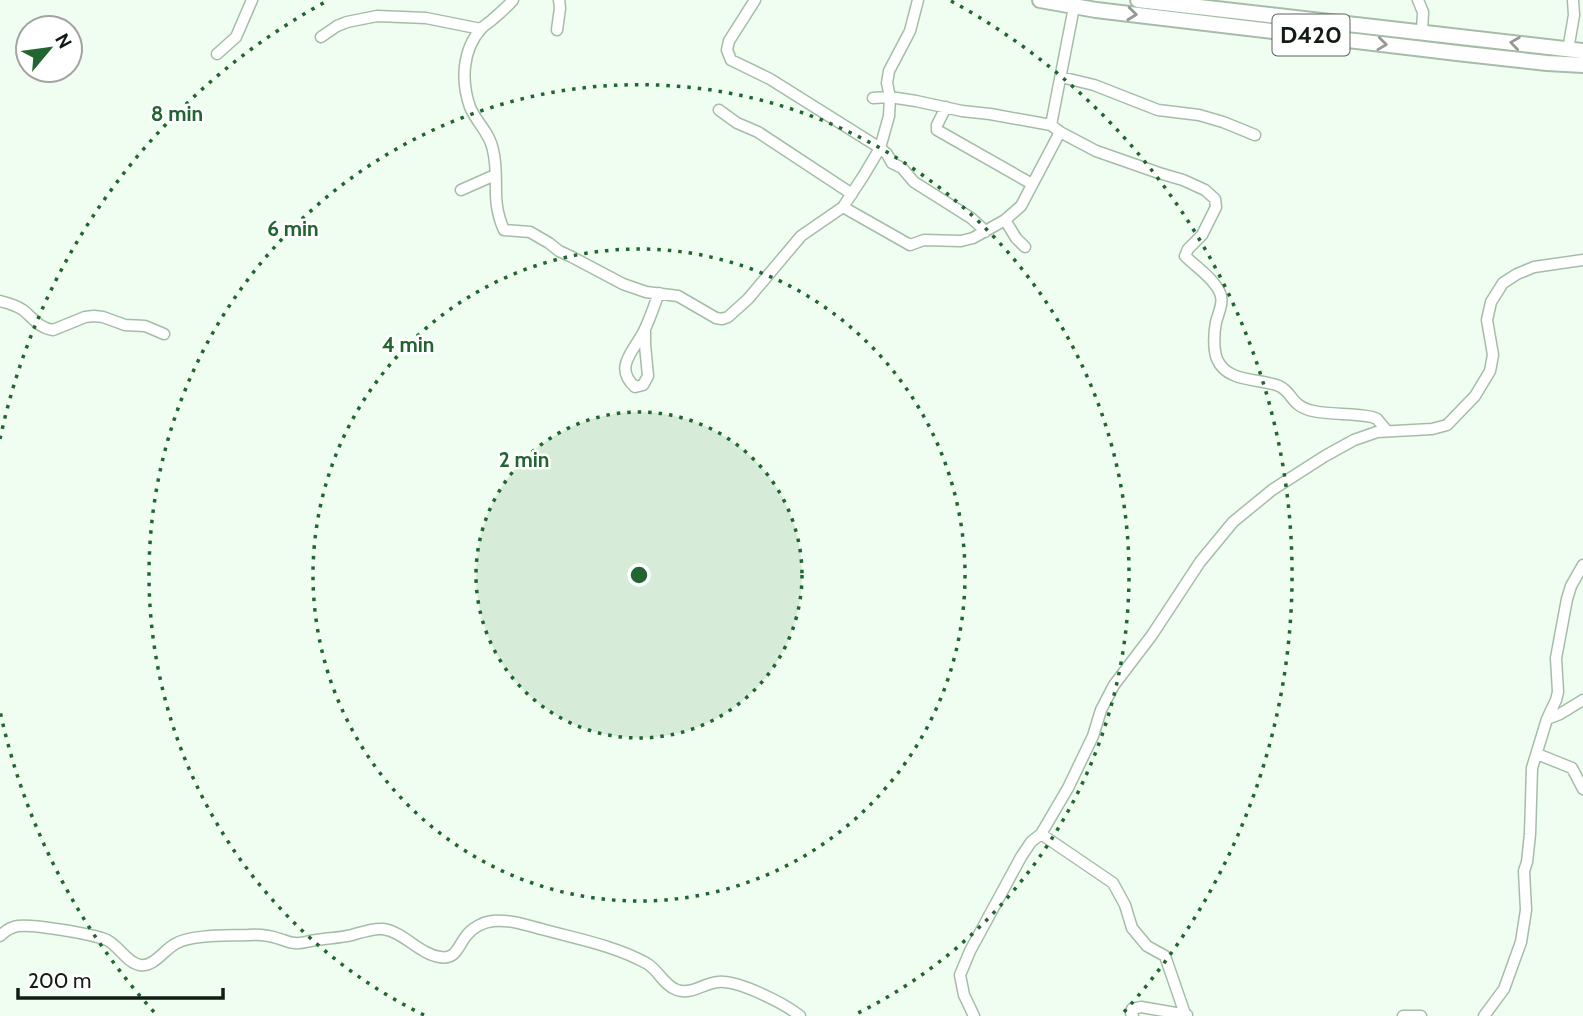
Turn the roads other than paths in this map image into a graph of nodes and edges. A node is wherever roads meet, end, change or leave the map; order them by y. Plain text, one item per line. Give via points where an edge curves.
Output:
1 (252, 0) edge
2 (513, 0) edge
3 (559, 0) edge
4 (755, 0) edge
5 (1040, 0) edge
6 (1138, 0) edge
7 (1418, 0) edge
8 (1573, 0) edge
9 (916, 1) edge
10 (1074, 7) junction
11 (481, 29) junction
12 (556, 30) dead end
13 (1422, 32) junction
14 (321, 37) dead end
15 (1576, 51) edge
16 (217, 54) dead end
17 (1583, 65) edge
18 (1061, 77) junction
19 (890, 97) junction
20 (873, 98) dead end
21 (946, 107) junction
22 (719, 110) dead end
23 (1051, 125) junction
24 (1060, 132) junction
25 (1255, 135) dead end
26 (880, 148) junction
27 (495, 175) junction
28 (1032, 184) junction
29 (461, 190) dead end
30 (852, 194) junction
31 (843, 207) junction
32 (1005, 220) junction
33 (985, 232) junction
34 (1025, 247) dead end
35 (1583, 260) edge
36 (659, 293) junction
37 (0, 301) edge
38 (645, 329) junction
39 (164, 334) dead end
40 (1387, 431) junction
41 (1583, 565) edge
42 (1583, 700) edge
43 (1547, 719) junction
44 (1536, 754) junction
45 (1583, 789) edge
46 (1041, 834) junction
47 (0, 936) edge
48 (1188, 1015) edge
49 (800, 1016) edge
50 (974, 1016) edge
51 (1133, 1016) edge
52 (1403, 1016) edge
53 (1421, 1016) edge
54 (1484, 1016) edge

1 - 16 street via 236,37
2 - 11 street
3 - 12 street
4 - 26 street via 729,41 731,60
5 - 10 highway, D420
6 - 13 highway, D420
7 - 13 street
8 - 15 street
9 - 19 street via 910,31 888,71
10 -> 17 highway, D420
10 - 18 street
11 - 14 street via 425,18 377,16 347,22
11 - 27 street via 466,56 466,92 492,143
15 -> 13 highway, D420
18 - 23 street
18 - 25 street via 1158,110 1199,115
19 - 20 street
19 - 21 street
19 - 26 street
21 - 23 street
21 - 28 street via 937,130
22 - 30 street
23 - 24 street
24 - 28 street
24 - 40 street via 1104,154 1183,180 1215,199 1202,235 1185,256 1220,293 1223,302 1215,343 1217,359 1228,372 1279,386 1305,409 1372,417
26 - 30 street
26 - 33 street via 914,182
27 - 29 street
27 - 36 street via 498,217 504,230 530,232 623,284
28 - 32 street via 1021,206
30 - 31 street
31 - 33 street via 910,245 924,240 961,241
31 - 36 street via 801,236 759,287 725,318 718,319 678,296
32 - 33 street
32 - 34 street
35 - 40 street via 1534,267 1503,283 1487,320 1493,355 1490,371 1475,396 1447,425
36 - 38 street
37 - 39 street via 21,309 47,329 94,316
38 - 38 street via 625,370 635,387 648,376
40 - 46 street via 1366,435 1325,456 1233,522 1114,685 1072,782
41 - 43 street via 1564,611 1556,658 1558,692
42 - 43 street
43 - 44 street
44 - 45 street via 1572,768
44 - 54 street via 1521,942 1504,989
46 - 48 street via 1113,883 1132,928 1147,946 1164,956
46 - 50 street via 1021,857 960,975
47 - 49 street via 10,928 30,926 95,937 144,965 189,939 253,934 295,943 380,929 444,957 454,954 468,933 482,923 504,921 629,955 652,966 680,991 714,982 730,983 762,994
48 - 51 street via 1137,1007 1132,1009
52 - 53 street

